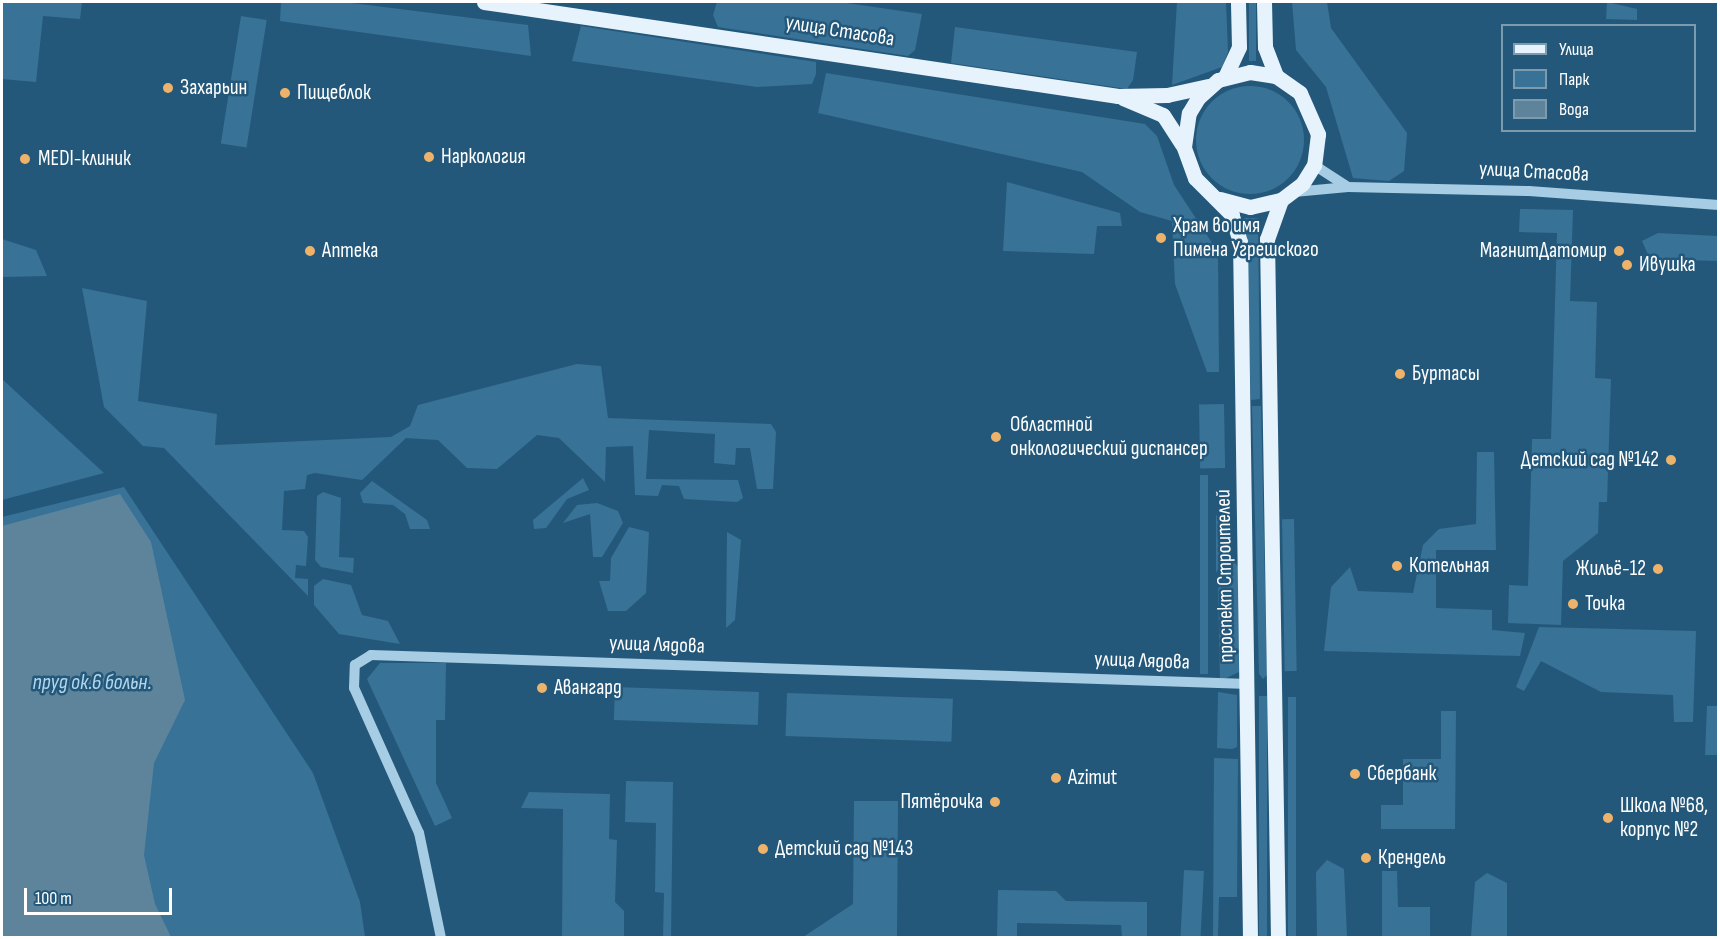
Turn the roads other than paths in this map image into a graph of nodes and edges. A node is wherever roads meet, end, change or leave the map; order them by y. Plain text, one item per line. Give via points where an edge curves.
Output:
1 (484, 2) edge
2 (1238, 2) edge
3 (1264, 2) edge
4 (1276, 76) junction
5 (1225, 77) junction
6 (1211, 85) junction
7 (1118, 96) junction
8 (1184, 147) junction
9 (1314, 165) junction
10 (1348, 187) junction
11 (1287, 196) junction
12 (1220, 200) junction
13 (1719, 205) edge
14 (1249, 684) junction
15 (441, 938) edge
16 (1250, 938) edge
17 (1278, 938) edge

1 - 7 main road, улица Стасова
2 - 5 main road via 1239,48
3 - 4 main road via 1265,47
4 - 5 main road via 1250,72
4 - 9 main road via 1300,93 1316,119
5 - 6 main road, проспект Строителей
6 - 7 main road, улица Стасова via 1167,95
6 - 8 main road, проспект Строителей via 1189,113
7 - 8 main road, улица Стасова via 1163,115
8 - 12 main road, проспект Строителей via 1195,178
9 - 10 street
9 - 11 main road
10 - 11 street, улица Стасова
10 - 13 street, улица Стасова via 1529,191
11 - 12 main road via 1250,207
11 - 17 main road via 1267,239
12 - 14 main road, проспект Строителей via 1232,215 1239,242
14 - 15 street, улица Лядова via 371,655 355,665 354,688 419,833
14 - 16 main road, проспект Строителей

